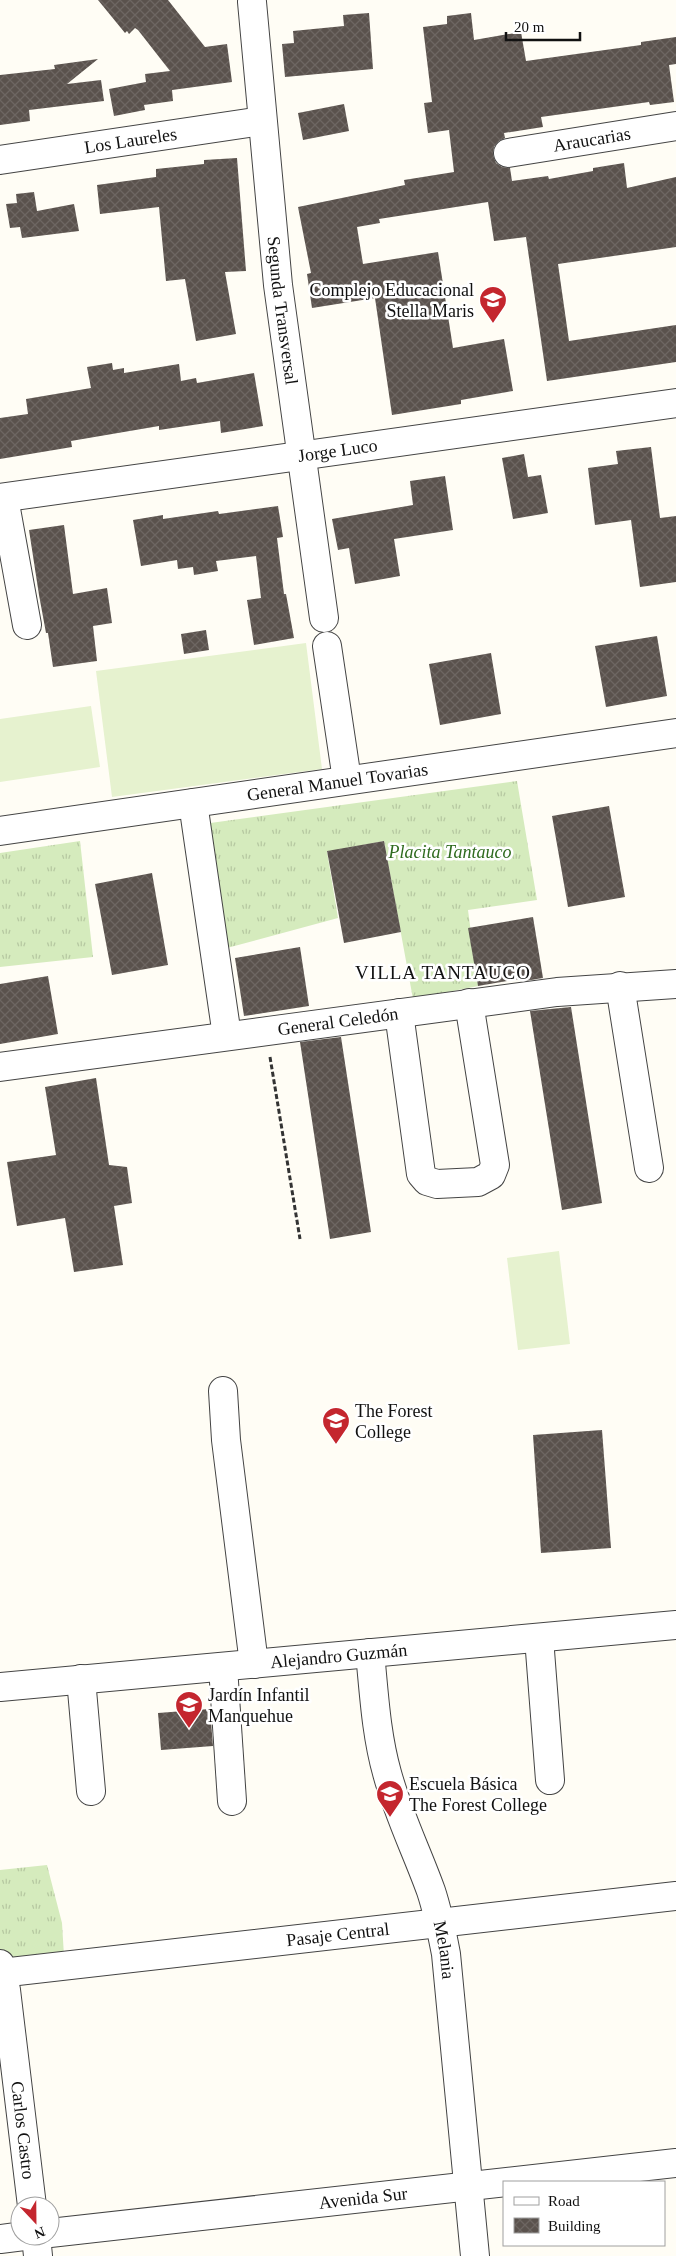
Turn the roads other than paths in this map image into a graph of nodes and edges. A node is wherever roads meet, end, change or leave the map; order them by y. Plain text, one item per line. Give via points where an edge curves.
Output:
1 (248, 1) edge
2 (262, 121) junction
3 (676, 126) edge
4 (508, 152) dead end
5 (0, 160) edge
6 (676, 403) edge
7 (301, 456) junction
8 (2, 498) edge
9 (324, 618) dead end
10 (27, 625) dead end
11 (327, 646) dead end
12 (676, 733) edge
13 (346, 780) junction
14 (193, 803) junction
15 (0, 830) edge
16 (676, 984) edge
17 (620, 986) junction
18 (469, 1004) junction
19 (399, 1013) junction
20 (227, 1036) junction
21 (0, 1067) edge
22 (649, 1168) dead end
23 (223, 1391) dead end
24 (676, 1625) edge
25 (539, 1638) junction
26 (370, 1653) junction
27 (254, 1664) junction
28 (223, 1666) junction
29 (81, 1679) junction
30 (0, 1687) edge
31 (550, 1780) dead end
32 (91, 1791) dead end
33 (232, 1801) dead end
34 (676, 1896) edge
35 (440, 1922) junction
36 (1, 1970) edge
37 (676, 2163) edge
38 (513, 2181) edge
39 (503, 2182) edge
40 (468, 2186) junction
41 (31, 2196) edge
42 (60, 2232) edge
43 (475, 2256) edge

1 - 2 street, Segunda Transversal
2 - 5 street, Los Laureles
2 - 7 street, Segunda Transversal via 277,275
3 - 4 street, Araucarias
6 - 7 street, Jorge Luco
7 - 8 street, Jorge Luco
7 - 9 street, Segunda Transversal
8 - 10 street
11 - 13 street
12 - 13 street, General Manuel Tovarias
13 - 14 street, General Manuel Tovarias
14 - 15 street, General Manuel Tovarias
14 - 20 street
16 - 17 street, General Celedón
17 - 18 street, General Celedón
17 - 22 street
18 - 19 street, General Celedón
18 - 19 street via 495,1165 492,1174 478,1182 436,1184 421,1174
19 - 20 street, General Celedón
20 - 21 street, General Celedón
23 - 27 street
24 - 25 street, Alejandro Guzmán
25 - 26 street, Alejandro Guzmán
25 - 31 street
26 - 27 street, Alejandro Guzmán
26 - 35 street, Melania via 387,1775
27 - 28 street, Alejandro Guzmán
28 - 29 street, Alejandro Guzmán
28 - 33 street
29 - 30 street, Alejandro Guzmán
29 - 32 street
34 - 35 street, Pasaje Central
35 - 36 street, Pasaje Central
35 - 40 street, Melania via 446,1954
36 - 41 street, Carlos Castro
37 - 38 street, Avenida Sur
39 - 40 street, Avenida Sur
40 - 42 street, Avenida Sur
40 - 43 street, Melania

